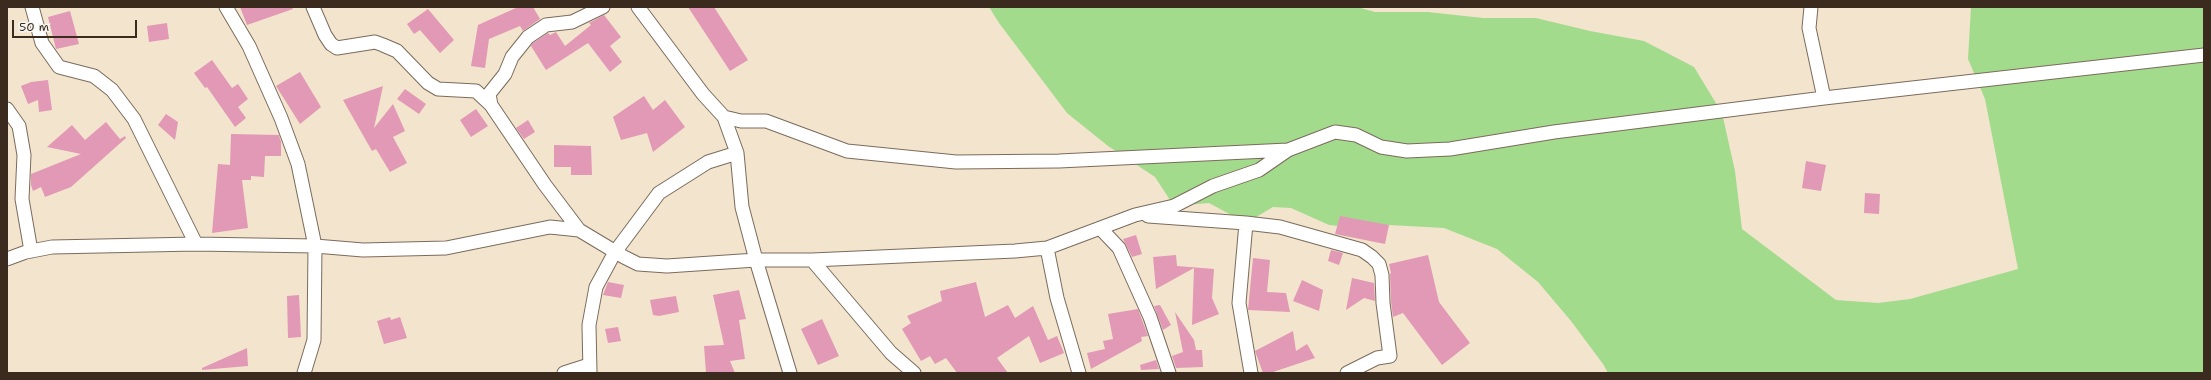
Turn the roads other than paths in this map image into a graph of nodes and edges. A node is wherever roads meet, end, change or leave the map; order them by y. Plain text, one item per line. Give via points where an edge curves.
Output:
1 (32, 7) edge
2 (226, 7) edge
3 (313, 7) edge
4 (603, 7) edge
5 (638, 7) edge
6 (1811, 7) edge
7 (2204, 56) edge
8 (1824, 98) junction
9 (491, 105) junction
10 (7, 109) edge
11 (724, 117) junction
12 (1288, 150) junction
13 (737, 153) junction
14 (1135, 215) junction
15 (1246, 223) junction
16 (1100, 228) junction
17 (579, 230) junction
18 (196, 244) junction
19 (315, 246) junction
20 (1048, 248) junction
21 (31, 251) junction
22 (615, 252) junction
23 (7, 259) edge
24 (756, 260) junction
25 (812, 260) junction
26 (590, 369) edge
27 (304, 373) edge
28 (564, 373) edge
29 (790, 373) edge
30 (914, 373) edge
31 (1079, 373) edge
32 (1169, 373) edge
33 (1251, 373) edge
34 (1347, 373) edge

1 - 18 street via 42,43 59,67 94,76 112,90 134,119
2 - 19 street via 249,46 281,118 298,164
3 - 9 street via 330,44 337,48 375,42 384,44 396,51 438,90 476,91
4 - 9 street via 572,22 546,25 528,37 489,94
5 - 11 street via 703,94
6 - 8 street via 1809,28
7 - 8 street
8 - 12 street via 1554,132 1450,149 1407,152 1381,147 1356,135 1335,132
9 - 17 street
10 - 21 street via 19,126 24,155 22,199
11 - 12 street via 742,121 766,121 847,151 956,162 1059,161
11 - 13 street
12 - 14 street via 1259,170 1213,186 1174,206
13 - 22 street via 708,162 659,193
13 - 24 street via 742,207
14 - 15 street
14 - 16 street
15 - 33 street via 1239,303
15 - 34 street via 1280,227 1362,250 1379,264 1390,356 1377,358
16 - 20 street
16 - 32 street via 1122,255 1150,317
17 - 19 street via 550,227 446,248 363,250
17 - 22 street
18 - 19 street
18 - 21 street via 52,247
19 - 27 street via 314,340
20 - 25 street
20 - 31 street via 1057,298
21 - 23 street
22 - 24 street via 638,264 667,266
22 - 26 street via 596,287 589,325
24 - 25 street
24 - 29 street
25 - 30 street via 891,353
26 - 28 street

